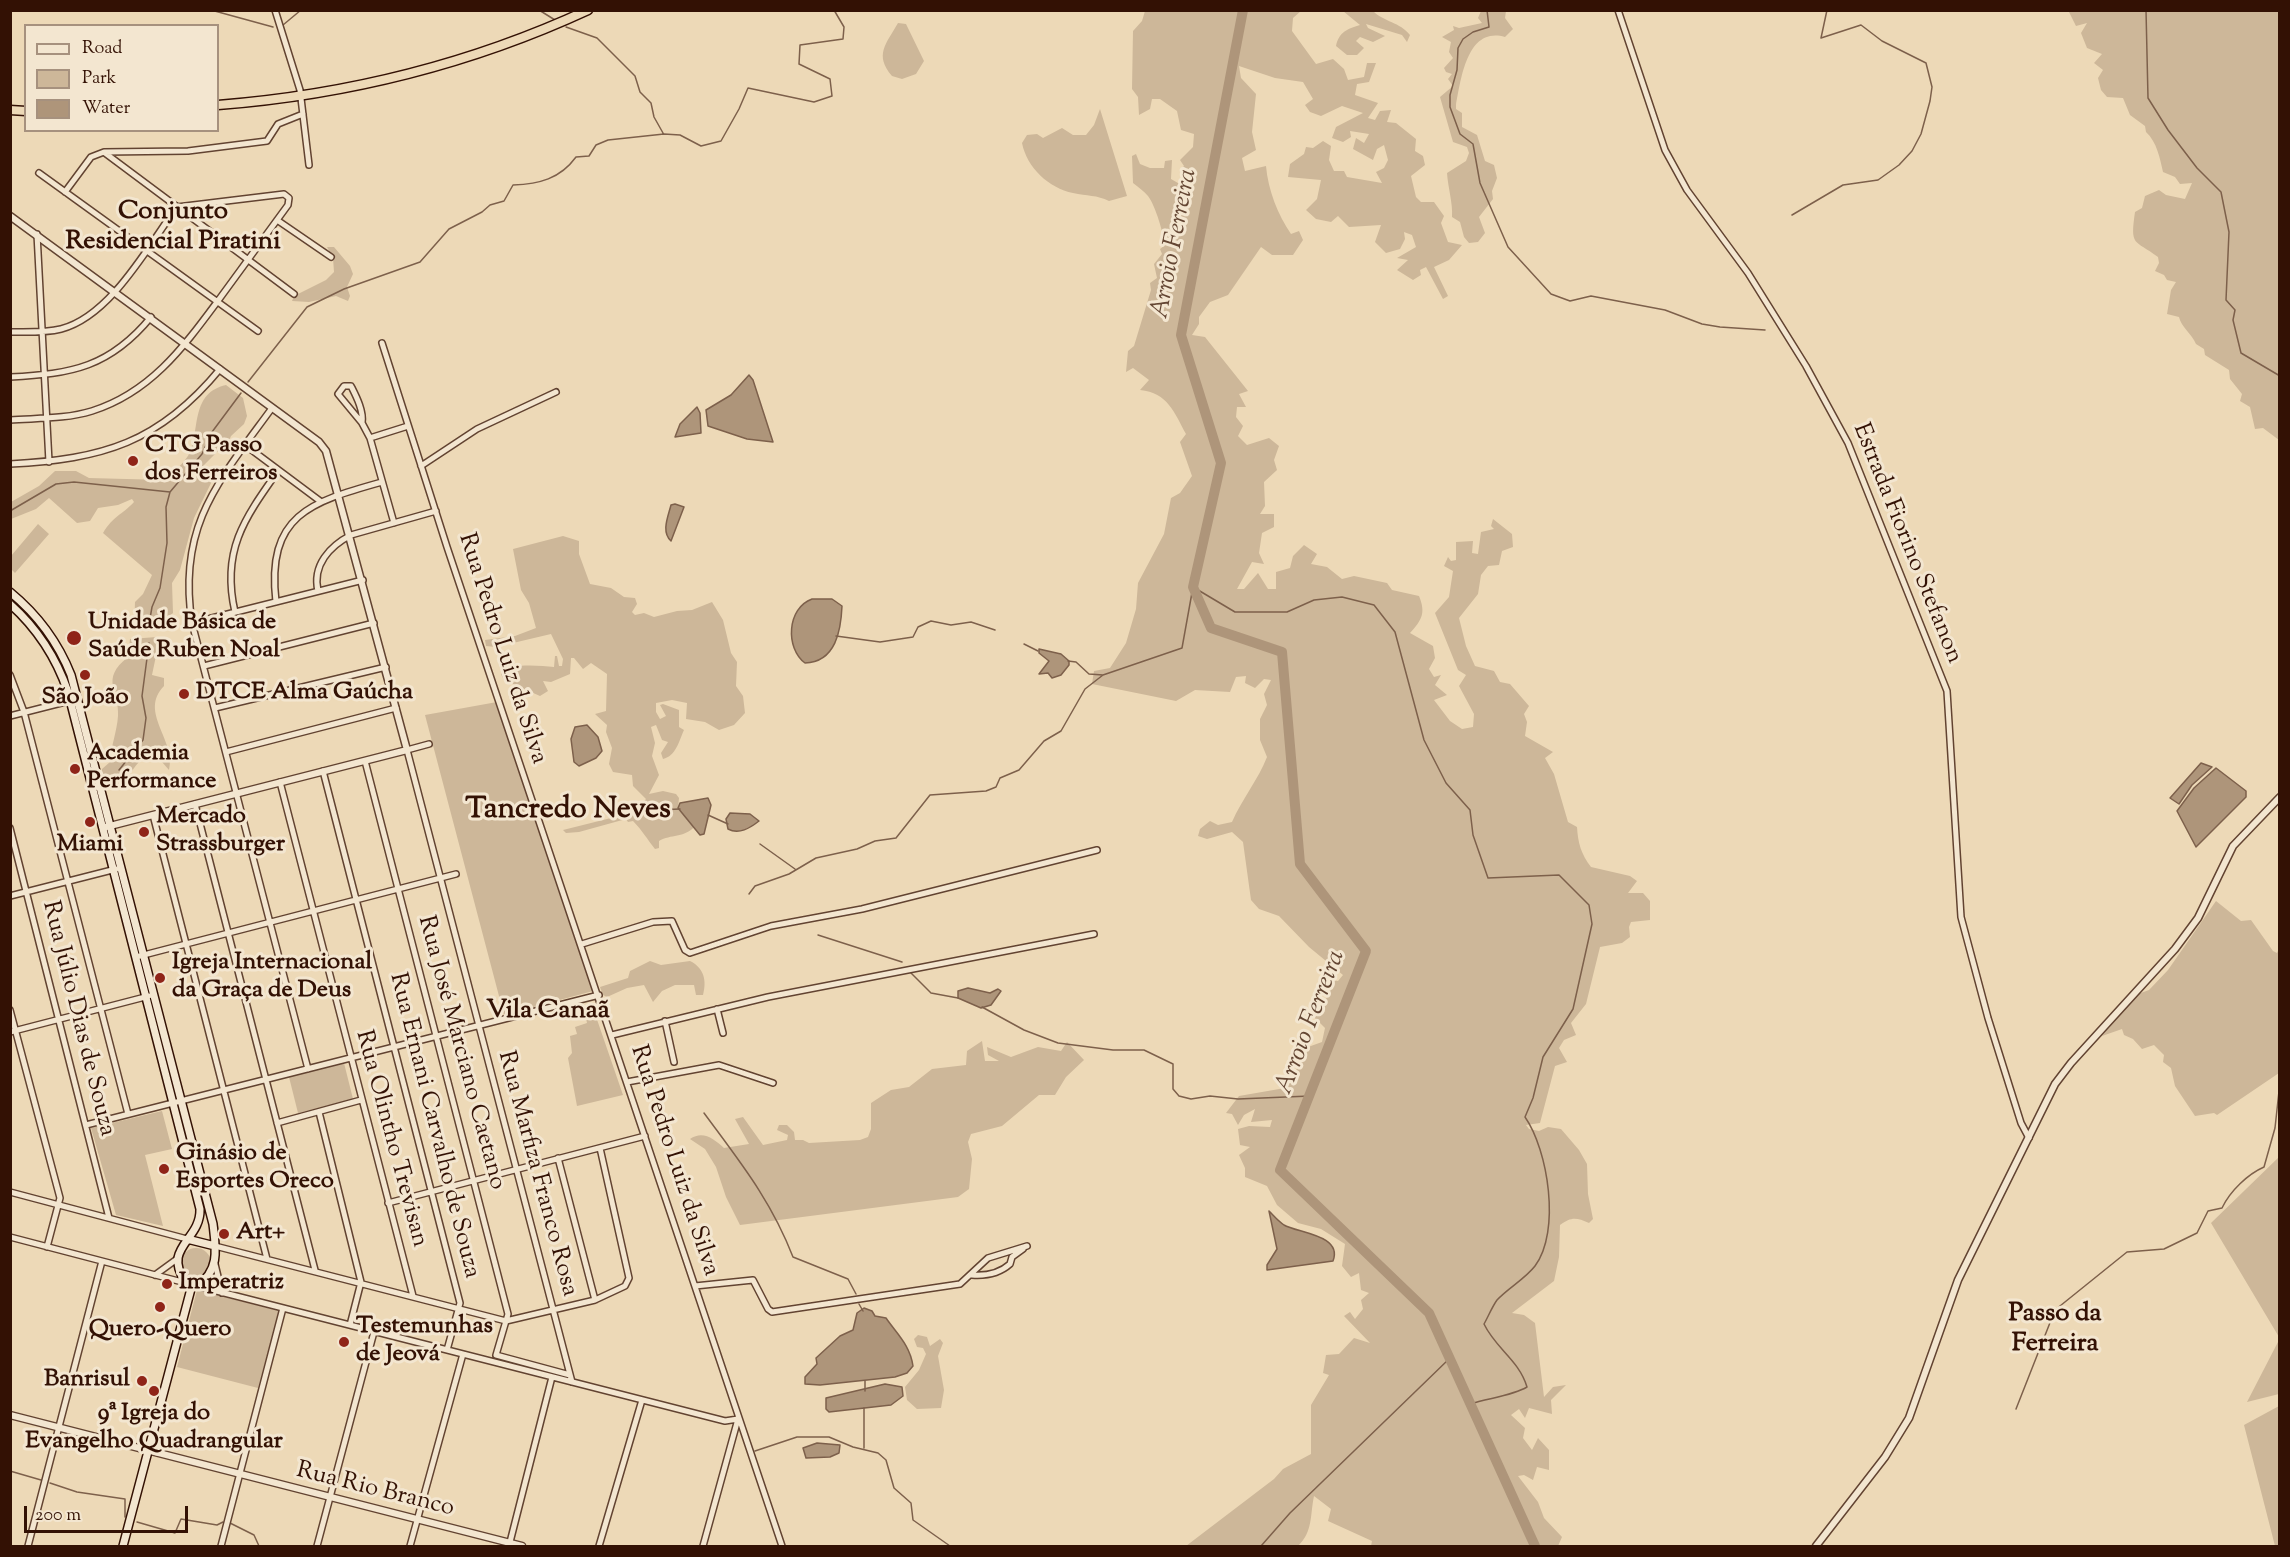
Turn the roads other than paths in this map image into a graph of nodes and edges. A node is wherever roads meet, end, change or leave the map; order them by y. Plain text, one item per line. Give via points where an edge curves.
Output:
1 (275, 10) edge
2 (588, 10) edge
3 (1618, 10) edge
4 (301, 96) junction
5 (219, 105) edge
6 (303, 114) junction
7 (104, 152) junction
8 (309, 165) dead end
9 (39, 173) dead end
10 (65, 192) junction
11 (177, 207) junction
12 (10, 216) edge
13 (277, 220) junction
14 (37, 234) junction
15 (146, 250) junction
16 (330, 257) dead end
17 (248, 260) junction
18 (115, 291) junction
19 (294, 294) dead end
20 (217, 301) junction
21 (151, 317) junction
22 (42, 331) junction
23 (258, 331) dead end
24 (10, 332) edge
25 (382, 343) dead end
26 (185, 344) junction
27 (220, 369) junction
28 (44, 375) junction
29 (10, 377) edge
30 (556, 392) dead end
31 (272, 408) junction
32 (46, 418) junction
33 (10, 420) edge
34 (362, 423) junction
35 (408, 426) junction
36 (370, 438) junction
37 (245, 445) junction
38 (49, 462) junction
39 (10, 464) edge
40 (422, 466) junction
41 (278, 471) junction
42 (382, 482) junction
43 (339, 494) junction
44 (320, 501) junction
45 (436, 511) junction
46 (393, 523) junction
47 (351, 535) junction
48 (363, 580) junction
49 (318, 591) junction
50 (10, 592) edge
51 (276, 602) junction
52 (10, 604) edge
53 (235, 612) junction
54 (192, 623) junction
55 (374, 623) junction
56 (204, 666) junction
57 (386, 667) junction
58 (10, 675) edge
59 (74, 699) junction
60 (215, 708) junction
61 (396, 708) junction
62 (24, 712) junction
63 (10, 716) edge
64 (429, 744) dead end
65 (407, 750) junction
66 (226, 752) junction
67 (365, 761) junction
68 (323, 771) junction
69 (280, 783) junction
70 (237, 794) junction
71 (2280, 797) edge
72 (195, 804) junction
73 (153, 815) junction
74 (106, 827) junction
75 (10, 828) edge
76 (1097, 850) dead end
77 (117, 869) junction
78 (456, 874) dead end
79 (441, 878) junction
80 (68, 882) junction
81 (399, 889) junction
82 (26, 892) junction
83 (10, 896) edge
84 (356, 900) junction
85 (312, 912) junction
86 (272, 922) junction
87 (228, 933) junction
88 (1094, 934) dead end
89 (582, 944) junction
90 (185, 945) junction
91 (140, 956) junction
92 (599, 994) junction
93 (150, 996) junction
94 (101, 1009) junction
95 (717, 1009) junction
96 (10, 1010) edge
97 (59, 1020) junction
98 (665, 1021) junction
99 (479, 1025) junction
100 (13, 1032) edge
101 (723, 1033) dead end
102 (612, 1035) junction
103 (437, 1036) junction
104 (394, 1047) junction
105 (350, 1058) junction
106 (674, 1062) dead end
107 (308, 1069) junction
108 (266, 1080) junction
109 (627, 1082) junction
110 (773, 1083) dead end
111 (223, 1090) junction
112 (361, 1100) junction
113 (181, 1101) junction
114 (173, 1103) junction
115 (319, 1112) junction
116 (128, 1114) junction
117 (277, 1123) junction
118 (86, 1125) junction
119 (645, 1136) junction
120 (2028, 1138) junction
121 (600, 1148) junction
122 (558, 1158) junction
123 (516, 1169) junction
124 (474, 1180) junction
125 (11, 1190) edge
126 (431, 1191) junction
127 (388, 1203) junction
128 (58, 1204) junction
129 (109, 1218) junction
130 (11, 1239) edge
131 (187, 1239) junction
132 (215, 1246) junction
133 (47, 1247) junction
134 (177, 1259) junction
135 (267, 1259) junction
136 (102, 1261) junction
137 (215, 1264) junction
138 (315, 1270) junction
139 (155, 1275) junction
140 (972, 1275) junction
141 (361, 1282) junction
142 (192, 1284) junction
143 (695, 1286) junction
144 (222, 1293) junction
145 (413, 1296) junction
146 (595, 1300) junction
147 (283, 1308) junction
148 (458, 1308) junction
149 (553, 1310) junction
150 (506, 1321) junction
151 (350, 1325) junction
152 (374, 1332) junction
153 (447, 1350) junction
154 (463, 1354) junction
155 (570, 1375) junction
156 (552, 1377) junction
157 (572, 1382) junction
158 (642, 1400) junction
159 (10, 1415) edge
160 (738, 1419) junction
161 (60, 1428) junction
162 (148, 1450) junction
163 (239, 1475) junction
164 (329, 1498) junction
165 (417, 1520) junction
166 (509, 1545) edge
167 (28, 1546) edge
168 (123, 1546) edge
169 (220, 1546) edge
170 (316, 1546) edge
171 (410, 1546) edge
172 (522, 1546) edge
173 (599, 1546) edge
174 (703, 1546) edge
175 (782, 1546) edge
176 (1816, 1546) edge

1 - 4 street
2 - 4 highway via 514,40 415,72
3 - 120 street, Estrada Fiorino Stefanon via 1665,150 1687,190 1748,273 1848,443 1947,691 1961,917 1988,1018
4 - 5 highway
4 - 6 street
6 - 7 street via 278,124 271,138 260,142 188,151
6 - 8 street
7 - 10 street via 91,157
7 - 11 street
9 - 10 street
10 - 15 street
11 - 13 street via 284,194 289,198 288,205
11 - 15 street
11 - 17 street
12 - 14 street, Rua Marfiza Franco Rosa
13 - 16 street
13 - 17 street
14 - 18 street, Rua Marfiza Franco Rosa
14 - 22 street
15 - 18 street
15 - 20 street
17 - 19 street
17 - 20 street
18 - 21 street, Rua Marfiza Franco Rosa
18 - 22 street via 87,318 62,329
20 - 23 street
20 - 26 street
21 - 26 street, Rua Marfiza Franco Rosa
21 - 28 street via 133,339 97,362 72,372
22 - 24 street
22 - 28 street
25 - 35 street, Rua Pedro Luiz da Silva
26 - 27 street, Rua Marfiza Franco Rosa
26 - 32 street via 164,369 118,400 92,411
27 - 31 street, Rua Marfiza Franco Rosa
27 - 38 street via 186,406 155,429 106,452
28 - 29 street
28 - 32 street
30 - 40 street via 477,429
31 - 37 street
31 - 43 street, Rua Marfiza Franco Rosa via 326,451
32 - 33 street
32 - 38 street
34 - 34 street via 353,390 344,386 338,394
34 - 36 street
35 - 36 street
35 - 40 street, Rua Pedro Luiz da Silva
36 - 42 street
37 - 41 street
37 - 54 street via 208,500 194,532 188,565
38 - 39 street
40 - 45 street, Rua Pedro Luiz da Silva
41 - 44 street
41 - 53 street via 247,516 233,552 230,583
42 - 43 street
42 - 46 street
43 - 44 street
43 - 47 street, Rua Marfiza Franco Rosa
44 - 51 street via 296,519 280,544 274,572
45 - 46 street
45 - 89 street, Rua Pedro Luiz da Silva
46 - 47 street
47 - 48 street, Rua Marfiza Franco Rosa
47 - 49 street via 333,546 322,560
48 - 49 street
48 - 55 street, Rua Marfiza Franco Rosa
49 - 51 street
50 - 59 main road via 50,635 67,664
51 - 53 street
52 - 59 main road via 43,638
53 - 54 street
54 - 56 street
55 - 56 street
55 - 57 street, Rua Marfiza Franco Rosa
56 - 60 street
57 - 60 street
57 - 61 street, Rua Marfiza Franco Rosa
58 - 62 street
59 - 62 street
59 - 74 main road
60 - 66 street
61 - 65 street, Rua Marfiza Franco Rosa
61 - 66 street
62 - 63 street
62 - 80 street
64 - 65 street
65 - 67 street
65 - 79 street, Rua Marfiza Franco Rosa
66 - 70 street
67 - 68 street
67 - 81 street, Rua José Marciano Caetano
68 - 69 street
68 - 84 street, Rua Ernani Carvalho de Souza
69 - 70 street
69 - 85 street, Rua Olintho Trevisan
70 - 72 street
70 - 86 street
71 - 120 street via 2233,846 2198,918 2175,949 2060,1077
72 - 73 street
72 - 87 street
73 - 74 street
73 - 90 street
74 - 77 main road
75 - 82 street, Rua Júlio Dias de Souza
76 - 89 street via 862,909 806,917 690,953 672,921 653,922
77 - 80 street
77 - 91 main road
78 - 79 street
79 - 81 street
79 - 99 street, Rua Marfiza Franco Rosa
80 - 82 street
80 - 94 street
81 - 84 street
81 - 103 street, Rua José Marciano Caetano
82 - 83 street
82 - 97 street, Rua Júlio Dias de Souza
84 - 85 street
84 - 104 street, Rua Ernani Carvalho de Souza
85 - 86 street
85 - 105 street, Rua Olintho Trevisan
86 - 87 street
86 - 107 street
87 - 90 street
87 - 108 street
88 - 95 street
89 - 92 street, Rua Pedro Luiz da Silva
90 - 91 street
90 - 111 street
91 - 93 main road
92 - 99 street
92 - 102 street, Rua Pedro Luiz da Silva
93 - 94 street
93 - 113 main road
93 - 114 main road
94 - 97 street
94 - 116 street
95 - 98 street
95 - 101 street
96 - 100 street
97 - 100 street
97 - 118 street, Rua Júlio Dias de Souza
98 - 102 street
98 - 106 street
99 - 103 street
99 - 123 street, Rua Marfiza Franco Rosa
100 - 128 street via 60,1198
102 - 109 street, Rua Pedro Luiz da Silva
103 - 104 street
103 - 124 street, Rua José Marciano Caetano
104 - 105 street
104 - 126 street, Rua Ernani Carvalho de Souza
105 - 107 street
105 - 112 street, Rua Olintho Trevisan
107 - 108 street
108 - 111 street
108 - 117 street
109 - 110 street via 719,1065
109 - 119 street, Rua Pedro Luiz da Silva
111 - 113 street
111 - 135 street
112 - 115 street
112 - 127 street, Rua Olintho Trevisan
113 - 114 street
113 - 132 main road via 213,1224
114 - 116 street
114 - 131 main road via 200,1209 199,1223
115 - 117 street
115 - 141 street
116 - 118 street
117 - 138 street
118 - 129 street, Rua Júlio Dias de Souza
119 - 121 street
119 - 143 street, Rua Pedro Luiz da Silva
120 - 176 street via 1958,1280 1909,1419 1885,1457
121 - 122 street
121 - 146 street via 629,1278 626,1287
122 - 123 street
122 - 146 street
123 - 124 street
123 - 149 street, Rua Marfiza Franco Rosa
124 - 126 street
124 - 150 street, Rua José Marciano Caetano via 508,1314
125 - 128 street
126 - 127 street
126 - 148 street, Rua Ernani Carvalho de Souza via 460,1303
127 - 145 street, Rua Olintho Trevisan
128 - 129 street
128 - 133 street
129 - 131 street
130 - 133 street
131 - 132 main road
131 - 134 main road
132 - 135 street
132 - 137 main road
133 - 136 street
134 - 139 street
134 - 142 main road via 177,1267
135 - 138 street
136 - 139 street
136 - 161 street
137 - 142 main road via 209,1277
137 - 144 street
138 - 141 street
139 - 142 street
140 - 140 street via 1004,1269 1027,1246 988,1258
140 - 143 street via 960,1284 772,1312 753,1280
141 - 145 street
141 - 151 street
142 - 144 street
142 - 162 main road
143 - 160 street, Rua Pedro Luiz da Silva
144 - 147 street
145 - 148 street
146 - 149 street
147 - 151 street
147 - 163 street
148 - 150 street
148 - 153 street, Rua Ernani Carvalho de Souza
149 - 150 street
149 - 155 street, Rua Marfiza Franco Rosa
150 - 155 street, Rua José Marciano Caetano via 496,1355
151 - 152 street
152 - 153 street
152 - 164 street
153 - 154 street
154 - 156 street
154 - 165 street
155 - 157 street, Rua Marfiza Franco Rosa
156 - 157 street
156 - 166 street
157 - 158 street
158 - 160 street via 725,1421
158 - 173 street
159 - 161 street, Rua Rio Branco
160 - 174 street
160 - 175 street, Rua Pedro Luiz da Silva
161 - 162 street, Rua Rio Branco
161 - 167 street
162 - 163 street, Rua Rio Branco
162 - 168 main road
163 - 164 street, Rua Rio Branco
163 - 169 street
164 - 165 street, Rua Rio Branco
164 - 170 street
165 - 166 street, Rua Rio Branco
165 - 171 street
166 - 172 street, Rua Rio Branco

